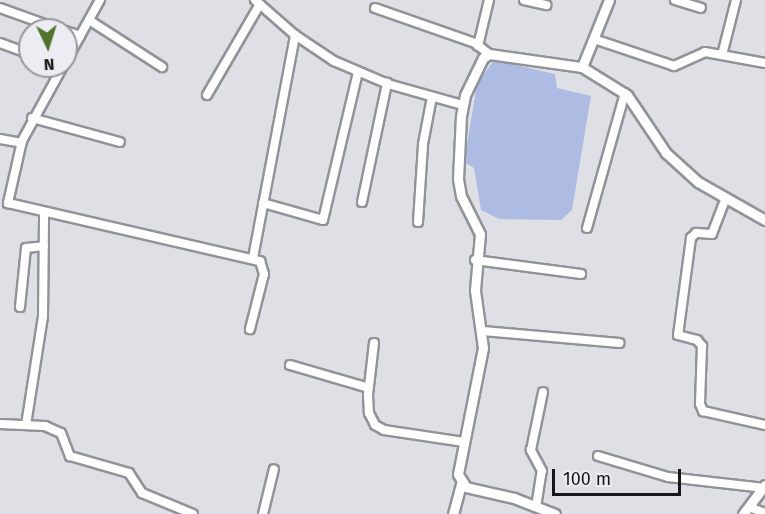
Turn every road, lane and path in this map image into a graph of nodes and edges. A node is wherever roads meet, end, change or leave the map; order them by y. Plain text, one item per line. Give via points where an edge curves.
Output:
1 (100, 0) edge
2 (489, 0) edge
3 (524, 0) edge
4 (609, 0) edge
5 (675, 0) edge
6 (736, 0) edge
7 (257, 2) edge
8 (546, 5) dead end
9 (0, 8) edge
10 (375, 8) dead end
11 (701, 8) dead end
12 (28, 18) edge
13 (89, 20) junction
14 (295, 35) junction
15 (80, 36) joint
16 (78, 39) edge
17 (594, 39) junction
18 (0, 42) edge
19 (478, 46) junction
20 (18, 49) edge
21 (489, 54) junction
22 (722, 55) junction
23 (765, 63) edge
24 (582, 67) junction
25 (162, 68) dead end
26 (358, 72) junction
27 (55, 78) edge
28 (387, 83) junction
29 (625, 93) junction
30 (207, 95) dead end
31 (432, 98) junction
32 (462, 105) junction
33 (32, 118) junction
34 (0, 138) edge
35 (120, 142) dead end
36 (21, 143) junction
37 (725, 200) junction
38 (362, 202) dead end
39 (263, 203) junction
40 (44, 213) junction
41 (765, 220) edge
42 (418, 222) dead end
43 (586, 228) dead end
44 (44, 246) junction
45 (253, 258) junction
46 (475, 260) junction
47 (581, 274) dead end
48 (20, 307) dead end
49 (250, 329) dead end
50 (483, 331) junction
51 (374, 343) dead end
52 (619, 343) dead end
53 (290, 364) dead end
54 (369, 388) junction
55 (543, 392) dead end
56 (0, 424) edge
57 (26, 425) junction
58 (765, 425) edge
59 (464, 442) junction
60 (598, 456) dead end
61 (274, 469) dead end
62 (462, 481) junction
63 (764, 486) edge
64 (536, 507) junction
65 (746, 510) edge
66 (765, 513) edge
67 (193, 514) edge
68 (263, 514) edge
69 (453, 514) edge
70 (555, 514) edge

1 - 13 street
2 - 19 street
3 - 8 street
4 - 17 street
5 - 11 street
6 - 22 street
7 - 14 street
7 - 30 street
9 - 12 street
10 - 19 street
13 - 15 street
13 - 25 street
14 - 26 street
14 - 39 street
15 - 16 street
17 - 22 street via 674,66 705,52
17 - 24 street
18 - 20 street
19 - 21 street
21 - 24 street
21 - 32 street via 483,58
22 - 23 street
24 - 29 street
26 - 28 street
26 - 39 street via 323,220
27 - 33 street
28 - 31 street
28 - 38 street
29 - 37 street via 666,153
29 - 43 street
31 - 32 street
31 - 42 street via 423,144
32 - 46 street via 458,179 461,196 480,234
33 - 35 street
33 - 36 street
34 - 36 street
36 - 40 street via 8,203
37 - 41 street
37 - 58 street via 712,234 696,233 691,237 678,335 697,340 702,346 703,411
39 - 45 street
40 - 44 street
40 - 45 street
44 - 48 street via 26,248
44 - 57 street via 43,316
45 - 49 street via 264,269
46 - 47 street
46 - 50 street via 475,290
50 - 52 street via 545,340
50 - 59 street
51 - 54 street
53 - 54 street
54 - 59 street via 371,419 384,430
55 - 64 street via 530,455 543,471
56 - 57 street
57 - 67 street via 45,426 61,433 70,456 129,473 142,493
59 - 62 street via 458,474
60 - 63 street via 676,479
61 - 68 street
62 - 64 street via 466,487
62 - 69 street
63 - 65 street
64 - 70 street
65 - 66 street

